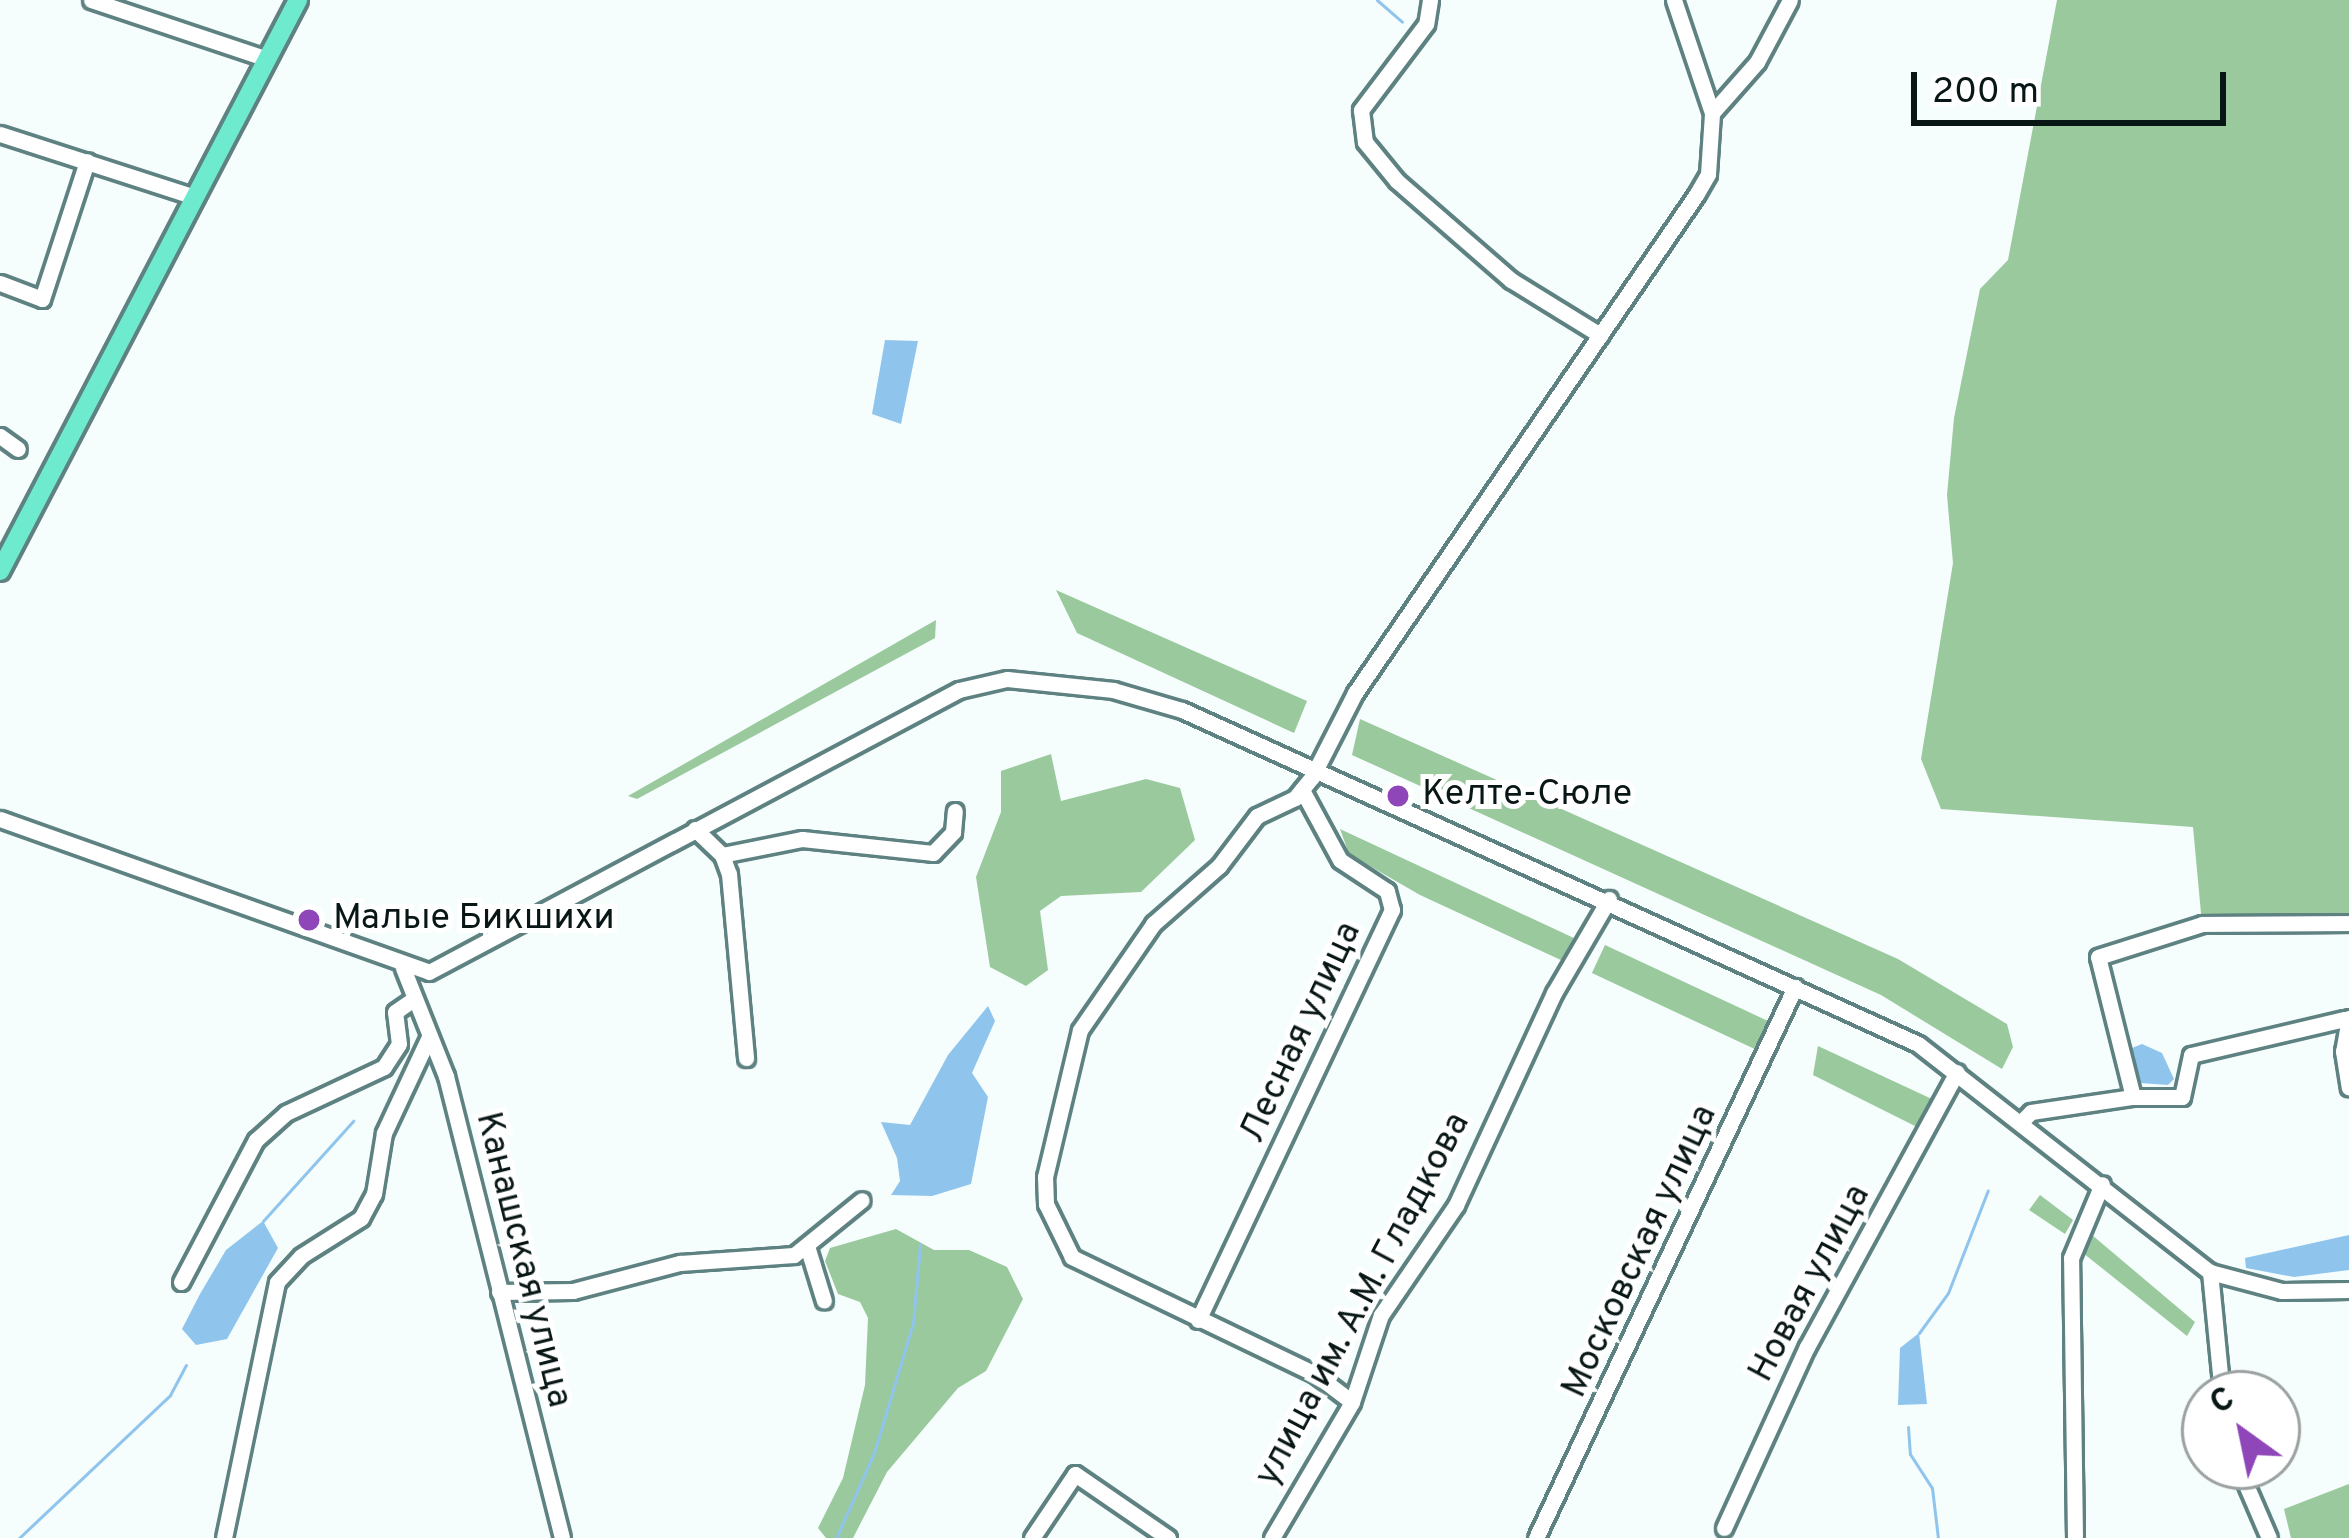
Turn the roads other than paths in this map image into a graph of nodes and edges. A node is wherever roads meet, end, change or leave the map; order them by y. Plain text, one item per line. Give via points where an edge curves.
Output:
1 (91, 0) edge
2 (298, 0) edge
3 (1430, 0) edge
4 (1674, 0) edge
5 (1790, 0) edge
6 (266, 59) junction
7 (1712, 113) junction
8 (0, 134) edge
9 (87, 161) junction
10 (195, 197) junction
11 (0, 283) edge
12 (1600, 335) junction
13 (0, 436) edge
14 (18, 449) dead end
15 (0, 571) edge
16 (1314, 770) junction
17 (1302, 790) junction
18 (955, 811) dead end
19 (0, 819) edge
20 (695, 829) junction
21 (722, 855) junction
22 (1609, 899) junction
23 (2349, 923) edge
24 (403, 968) junction
25 (1795, 988) junction
26 (411, 1000) junction
27 (2347, 1018) edge
28 (429, 1037) junction
29 (746, 1058) dead end
30 (1957, 1072) junction
31 (2349, 1088) edge
32 (2133, 1097) junction
33 (2023, 1120) junction
34 (2102, 1184) junction
35 (862, 1200) dead end
36 (808, 1249) junction
37 (2210, 1272) junction
38 (181, 1282) dead end
39 (2349, 1290) edge
40 (499, 1292) junction
41 (824, 1301) dead end
42 (1198, 1320) junction
43 (2220, 1370) edge
44 (1352, 1402) junction
45 (2248, 1490) edge
46 (1724, 1528) dead end
47 (224, 1538) edge
48 (562, 1538) edge
49 (1032, 1538) edge
50 (1168, 1538) edge
51 (1271, 1538) edge
52 (1535, 1538) edge
53 (2075, 1538) edge
54 (2269, 1538) edge

1 - 6 street
2 - 6 main road
3 - 12 street via 1426,24 1360,110 1365,142 1511,280
4 - 7 street
5 - 7 street via 1757,62
6 - 10 main road
7 - 12 street via 1708,174
8 - 9 street
9 - 10 street
9 - 11 street via 42,298
10 - 15 main road
12 - 16 street via 1355,692
13 - 14 street
16 - 17 street
16 - 20 street via 1182,710 1113,690 1006,679 904,713
16 - 22 street
17 - 42 street, Лесная улица via 1340,860 1388,891 1392,910
17 - 42 street via 1257,816 1219,866 1153,924 1092,1003 1045,1177 1072,1257
18 - 21 street via 953,832 933,853 802,838
19 - 24 street
20 - 21 street
20 - 24 street via 443,969
21 - 29 street
22 - 25 street
22 - 44 street, улица им. А.М. Гладкова via 1554,993 1456,1205 1382,1315
23 - 32 street via 2202,924 2098,957
24 - 26 street, Канашская улица
25 - 30 street via 1918,1043
25 - 52 street, Московская улица
26 - 28 street, Канашская улица
26 - 38 street via 395,1012 399,1044 384,1067 286,1113 256,1140
27 - 31 street
27 - 32 street via 2191,1055 2182,1097
28 - 40 street, Канашская улица via 446,1076
28 - 47 street via 397,1098 361,1218 301,1256 277,1282
30 - 33 street
30 - 46 street, Новая улица via 1807,1347
32 - 33 street via 2031,1112
33 - 34 street
34 - 37 street
34 - 53 street via 2071,1258
35 - 36 street
36 - 40 street via 680,1263 587,1289
36 - 41 street
37 - 39 street via 2282,1291
37 - 43 street
40 - 48 street, Канашская улица
42 - 44 street via 1315,1374
44 - 51 street, улица им. А.М. Гладкова
45 - 54 street
49 - 50 street via 1075,1474

